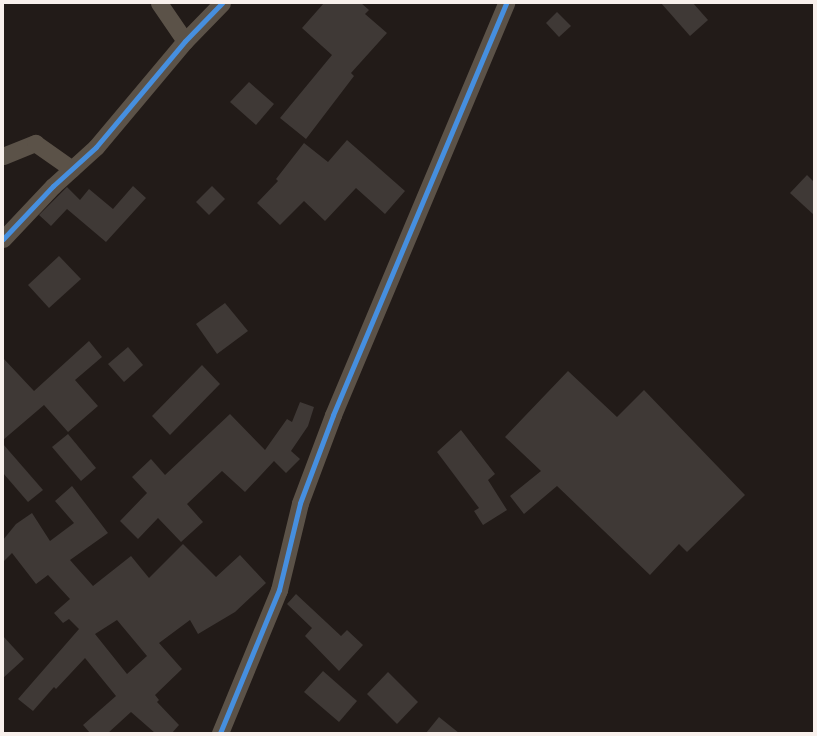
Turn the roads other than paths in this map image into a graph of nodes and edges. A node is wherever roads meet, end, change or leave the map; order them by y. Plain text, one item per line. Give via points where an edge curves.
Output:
1 (159, 3) edge
2 (222, 3) edge
3 (506, 3) edge
4 (185, 41) junction
5 (3, 156) edge
6 (72, 169) junction
7 (3, 239) edge
8 (220, 733) edge

1 - 4 street
2 - 4 street
3 - 8 street via 333,415 300,503 279,590
4 - 6 street via 96,147
5 - 6 street via 35,143
6 - 7 street

